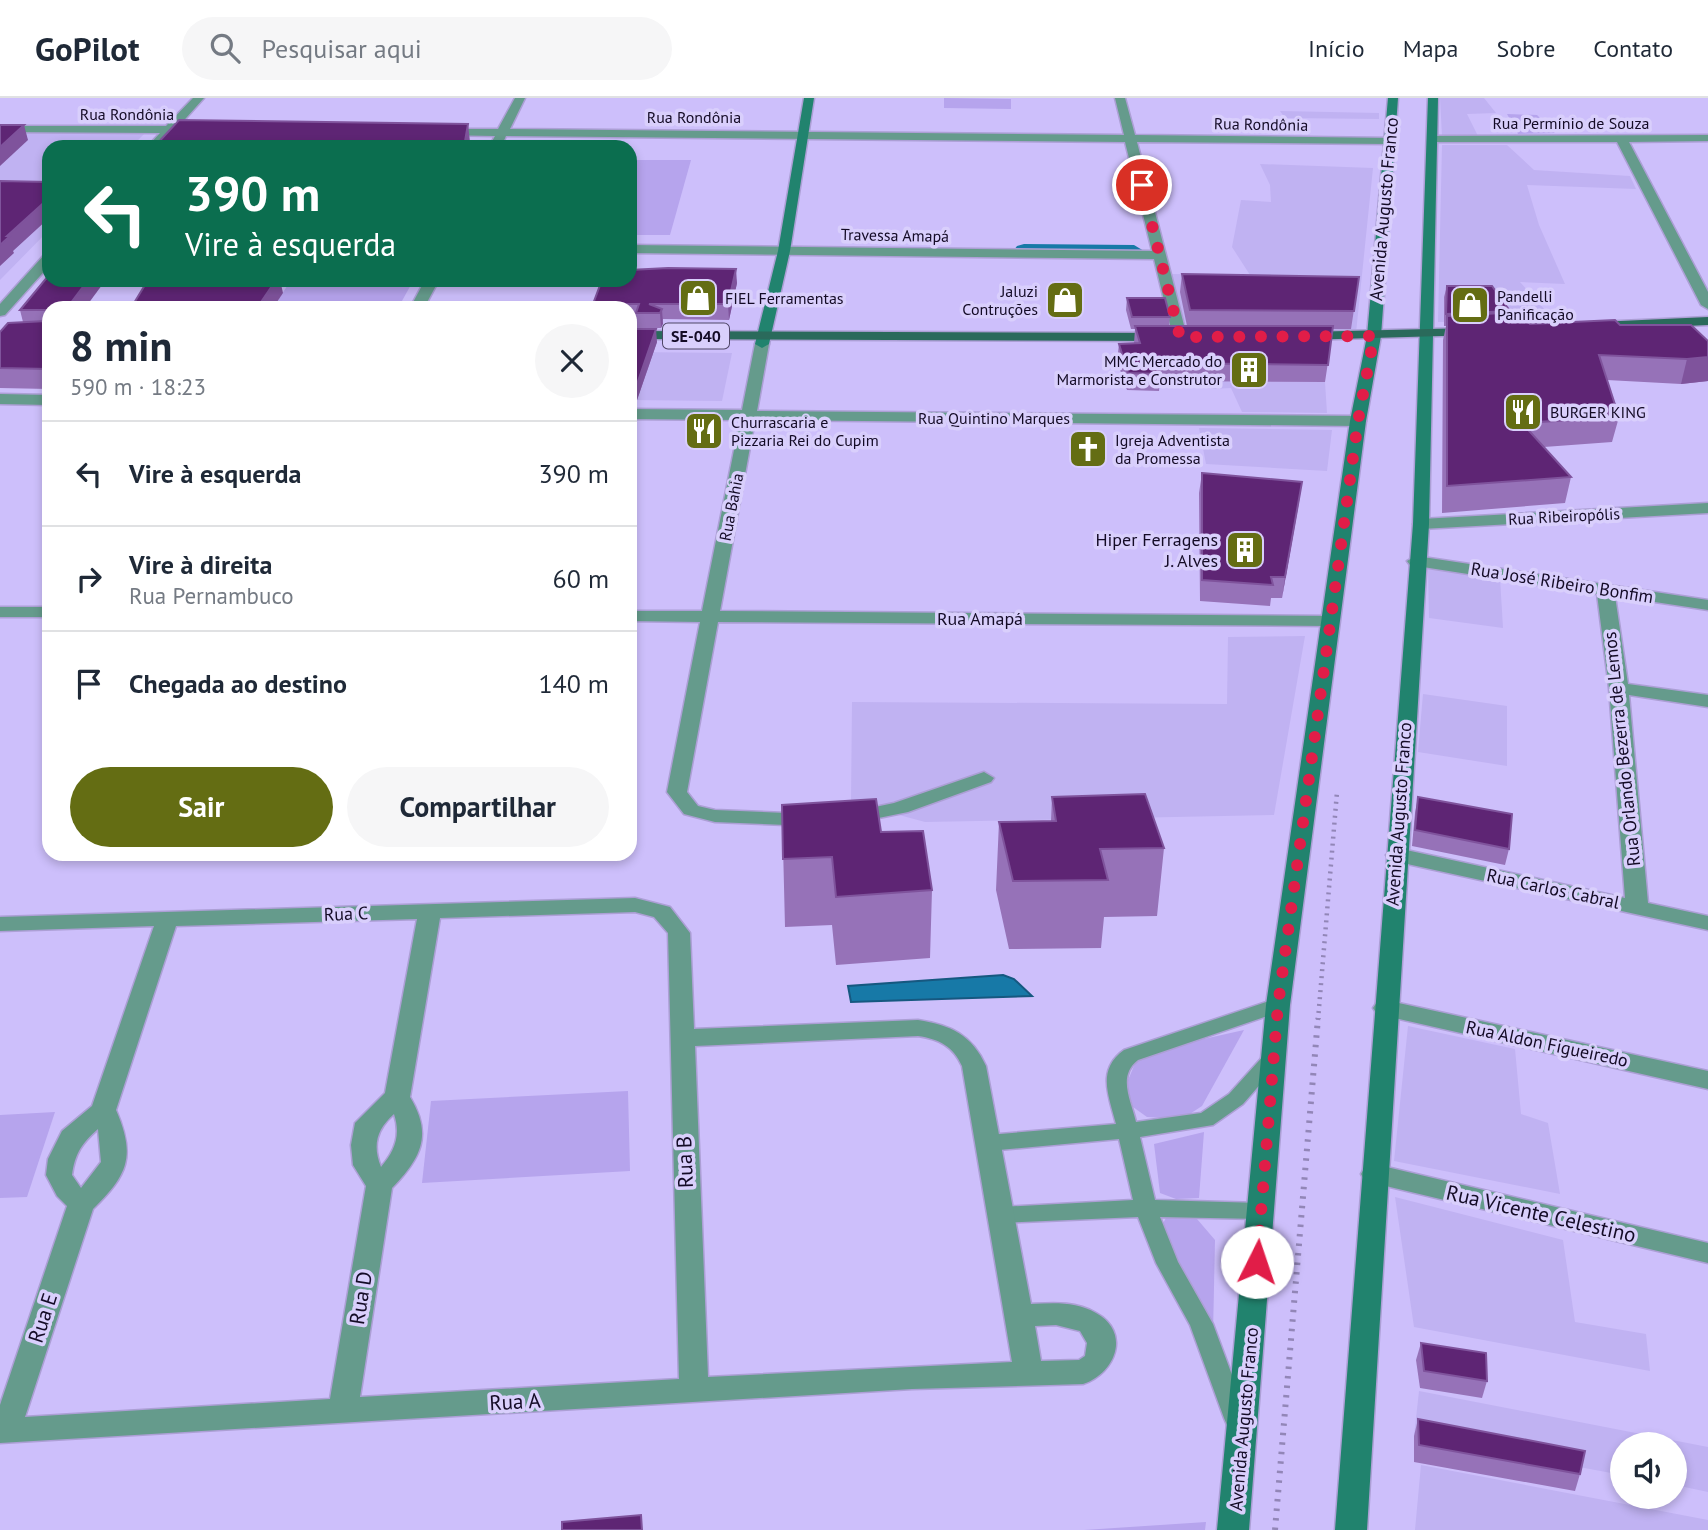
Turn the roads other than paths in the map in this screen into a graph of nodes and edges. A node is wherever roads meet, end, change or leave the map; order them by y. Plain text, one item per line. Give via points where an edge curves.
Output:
1 (199, 98) edge
2 (520, 98) edge
3 (810, 98) edge
4 (1120, 98) edge
5 (1393, 98) edge
6 (1433, 98) edge
7 (0, 129) edge
8 (169, 130) junction
9 (209, 130) edge
10 (430, 132) edge
11 (502, 132) junction
12 (803, 134) junction
13 (1131, 138) junction
14 (1621, 138) junction
15 (1708, 138) edge
16 (1434, 139) junction
17 (160, 140) edge
18 (498, 140) edge
19 (1389, 141) junction
20 (637, 241) edge
21 (784, 247) junction
22 (637, 249) edge
23 (1158, 251) junction
24 (42, 266) edge
25 (1708, 305) edge
26 (0, 312) edge
27 (1708, 321) edge
28 (1708, 331) edge
29 (637, 335) edge
30 (1483, 337) edge
31 (1425, 339) junction
32 (762, 340) junction
33 (1191, 340) junction
34 (1293, 341) edge
35 (1373, 341) junction
36 (637, 345) edge
37 (0, 399) edge
38 (42, 400) edge
39 (637, 414) edge
40 (750, 416) junction
41 (1358, 421) junction
42 (1708, 508) edge
43 (1421, 524) junction
44 (1416, 561) junction
45 (1605, 590) junction
46 (1708, 605) edge
47 (0, 612) edge
48 (42, 612) edge
49 (637, 616) edge
50 (709, 616) junction
51 (1330, 621) junction
52 (1619, 688) junction
53 (1708, 701) edge
54 (984, 778) dead end
55 (1397, 855) junction
56 (1637, 907) junction
57 (430, 911) junction
58 (167, 920) junction
59 (1708, 923) edge
60 (0, 924) edge
61 (679, 933) joint
62 (1278, 1005) junction
63 (1385, 1008) junction
64 (681, 1038) junction
65 (1273, 1058) junction
66 (1708, 1080) edge
67 (397, 1097) junction
68 (103, 1110) junction
69 (1128, 1131) junction
70 (988, 1143) junction
71 (1374, 1174) junction
72 (379, 1185) junction
73 (81, 1204) junction
74 (1146, 1208) junction
75 (1261, 1211) junction
76 (1001, 1215) junction
77 (1708, 1254) edge
78 (1018, 1316) junction
79 (1029, 1374) junction
80 (694, 1392) junction
81 (343, 1412) junction
82 (3, 1431) edge
83 (1244, 1438) junction
84 (1233, 1530) edge
85 (1351, 1530) edge

1 - 8 street
2 - 11 street
3 - 12 main road, Rua Bahia
4 - 13 street
5 - 19 main road, Avenida Augusto Franco
6 - 16 main road, Avenida Augusto Franco
7 - 8 street, Rua Rondônia
8 - 9 street, Rua Rondônia
8 - 17 street
10 - 11 street, Rua Rondônia
11 - 12 street, Rua Rondônia
11 - 18 street
12 - 13 street, Rua Rondônia
12 - 21 main road, Rua Bahia
13 - 19 street, Rua Rondônia
13 - 23 street
14 - 15 street, Rua Permínio de Souza
14 - 16 street, Rua Permínio de Souza
14 - 25 street
16 - 31 main road, Avenida Augusto Franco
19 - 35 main road, Avenida Augusto Franco
20 - 21 street, Travessa Amapá
21 - 22 street, Travessa Amapá
21 - 23 street, Travessa Amapá
21 - 32 main road, Rua Bahia
23 - 33 street
24 - 26 street
27 - 28 main road via 1585,332
29 - 32 main road, SE-040
30 - 31 main road
31 - 35 main road
31 - 43 main road, Avenida Augusto Franco
32 - 33 main road, SE-040
32 - 33 main road, SE-040
32 - 36 main road, SE-040
32 - 40 street, Rua Bahia
34 - 35 main road
35 - 41 main road, Avenida Augusto Franco
37 - 38 street
39 - 40 street, Rua Quintino Marques
40 - 41 street, Rua Quintino Marques
40 - 50 street, Rua Bahia
41 - 51 main road, Avenida Augusto Franco
42 - 43 street, Rua Ribeiropólis
43 - 44 main road, Avenida Augusto Franco
44 - 45 street, Rua José Ribeiro Bonfim
44 - 55 main road, Avenida Augusto Franco
45 - 46 street, Rua José Ribeiro Bonfim
45 - 52 street, Rua Orlando Bezerra de Lemos
47 - 48 street
49 - 50 street, Rua Amapá
50 - 51 street, Rua Amapá
50 - 54 street, Rua Bahia via 677,792 691,810 783,820 881,815
51 - 62 main road, Avenida Augusto Franco
52 - 53 street
52 - 56 street, Rua Orlando Bezerra de Lemos
55 - 56 street, Rua Carlos Cabral
55 - 63 main road, Avenida Augusto Franco
56 - 59 street, Rua Carlos Cabral
57 - 58 street, Rua C
57 - 61 street, Rua C via 635,905 671,917
57 - 67 street
58 - 60 street, Rua C
58 - 68 street
61 - 64 street, Rua B
62 - 65 main road, Avenida Augusto Franco
62 - 69 lane via 1131,1055 1120,1063 1115,1076
63 - 66 street, Rua Aldon Figueiredo
63 - 71 main road, Avenida Augusto Franco
64 - 70 street via 918,1028 950,1035 969,1053 974,1066
64 - 80 street, Rua B
65 - 69 lane via 1236,1099 1206,1120
65 - 75 main road, Avenida Augusto Franco
67 - 72 street via 406,1110 411,1137 402,1162
67 - 72 street via 368,1123 366,1164
68 - 73 street via 115,1134 117,1155 107,1181
68 - 73 street via 71,1138 61,1159 59,1175
69 - 70 lane
69 - 74 lane
70 - 76 street
71 - 77 street, Rua Vicente Celestino
71 - 85 main road, Avenida Augusto Franco
72 - 81 street, Rua D
73 - 82 street, Rua E
74 - 75 lane
74 - 76 lane
74 - 83 lane via 1167,1263 1209,1342
75 - 83 main road, Avenida Augusto Franco
76 - 78 street
78 - 79 street
78 - 79 street, Rua A via 1077,1316 1097,1327 1101,1338 1101,1357 1083,1372
79 - 80 street, Rua A
80 - 81 street, Rua A
81 - 82 street, Rua A
83 - 84 main road, Avenida Augusto Franco

